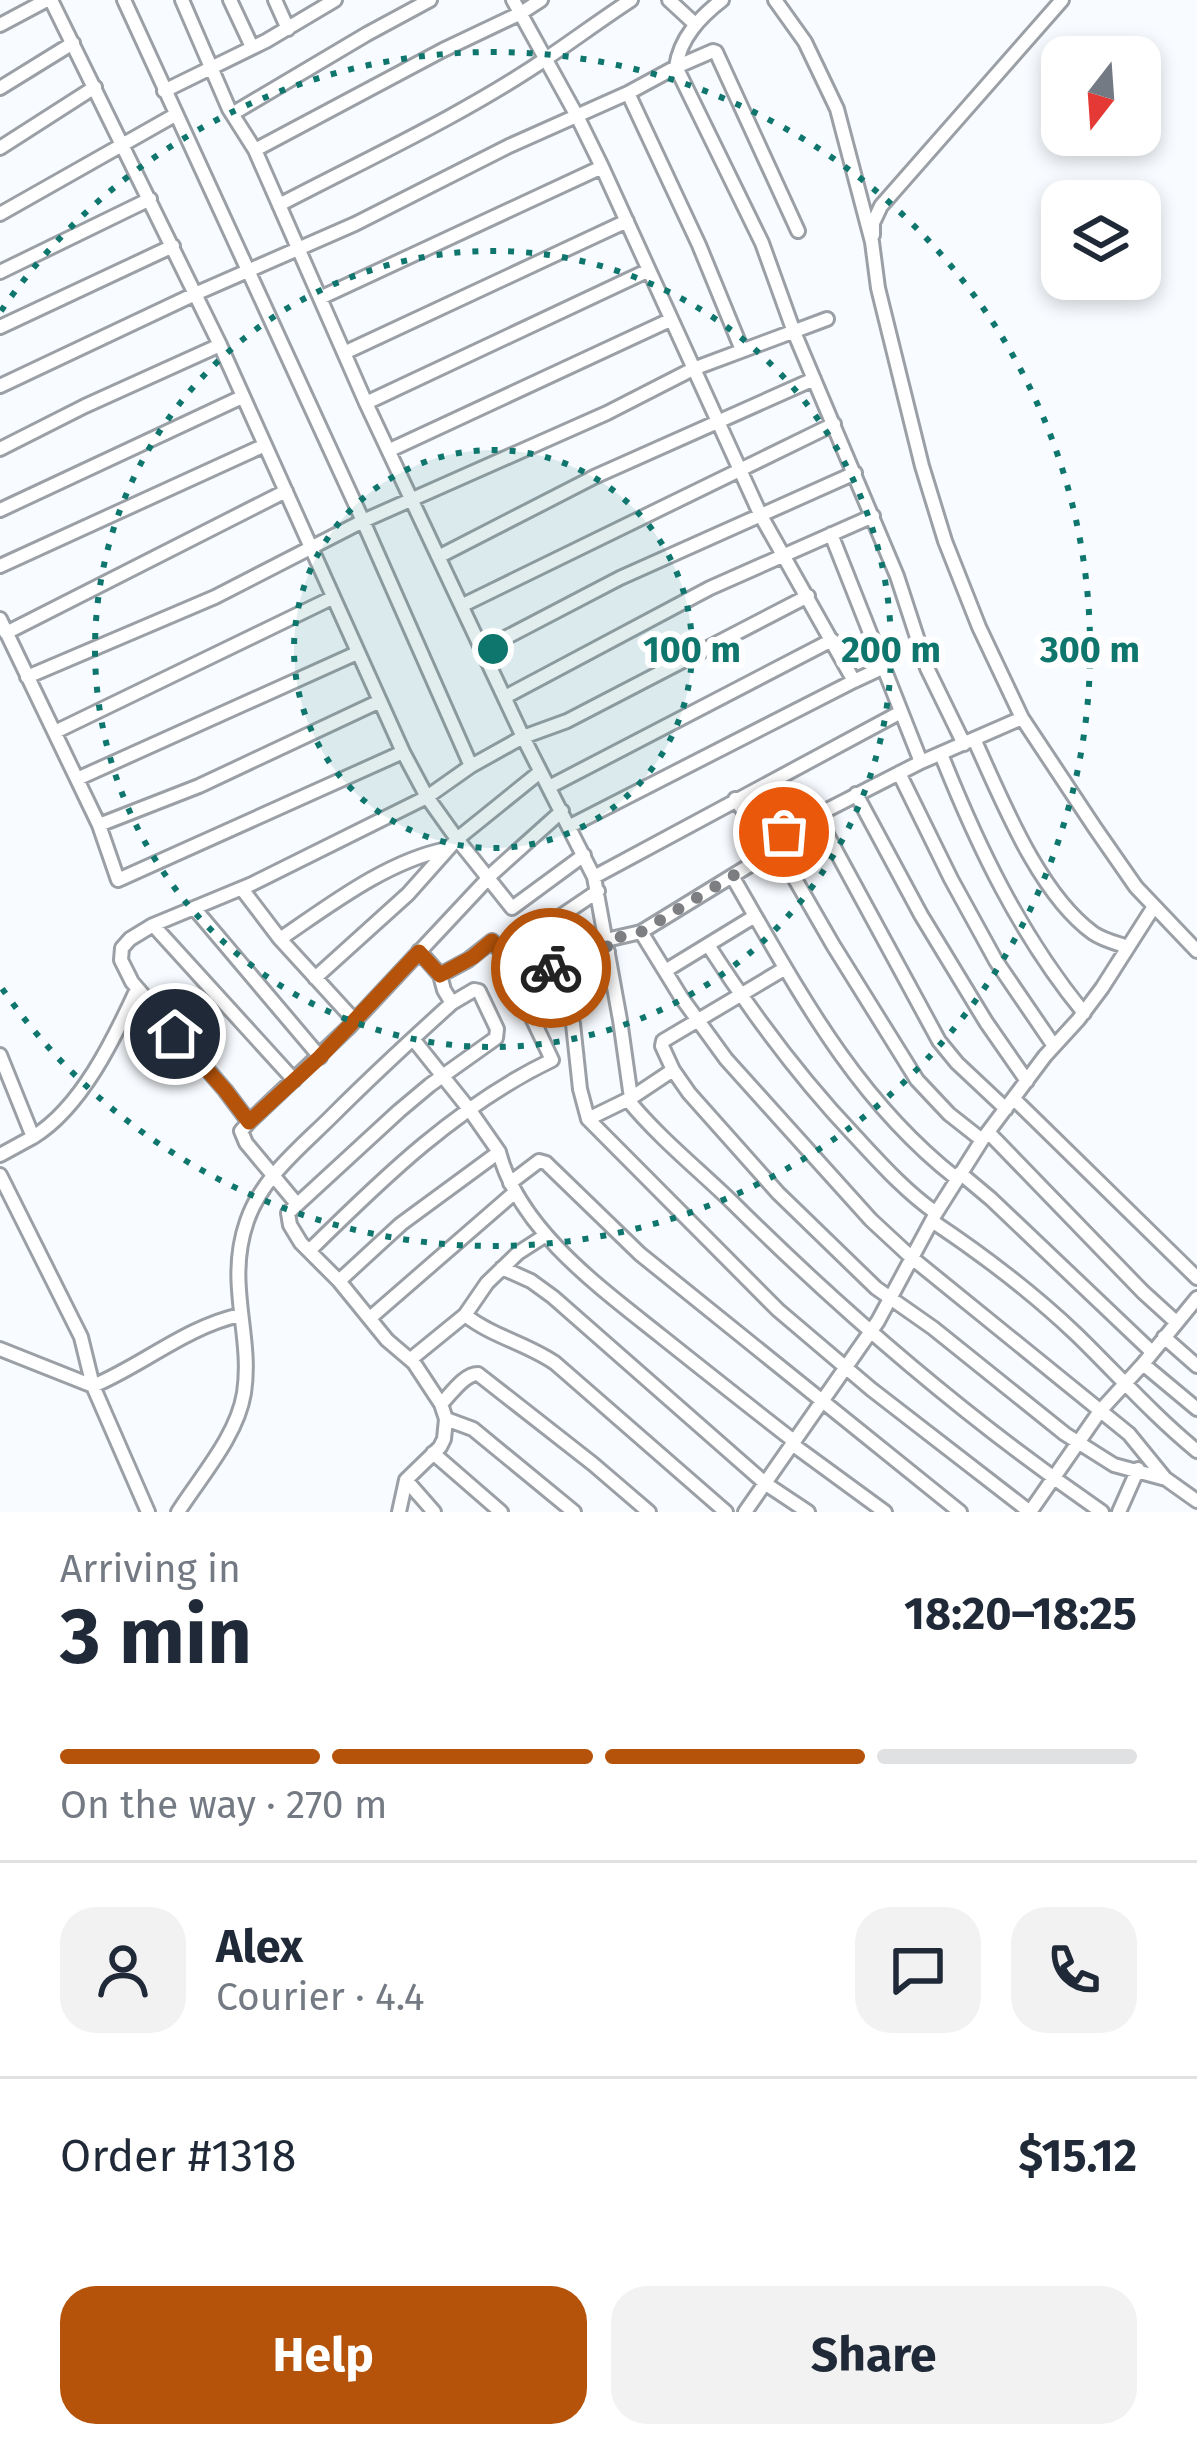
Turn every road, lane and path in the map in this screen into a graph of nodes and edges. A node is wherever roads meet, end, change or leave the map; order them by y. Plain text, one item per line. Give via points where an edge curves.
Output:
1 (49, 0) edge
2 (124, 0) edge
3 (182, 0) edge
4 (230, 0) edge
5 (275, 0) edge
6 (430, 0) edge
7 (541, 0) edge
8 (631, 0) edge
9 (669, 0) edge
10 (722, 0) edge
11 (775, 0) edge
12 (1062, 0) edge
13 (328, 2) edge
14 (517, 7) edge
15 (695, 24) junction
16 (0, 25) edge
17 (288, 28) junction
18 (74, 43) junction
19 (252, 47) junction
20 (547, 58) junction
21 (676, 67) junction
22 (212, 69) junction
23 (95, 87) junction
24 (0, 88) edge
25 (164, 91) junction
26 (628, 94) junction
27 (232, 114) junction
28 (175, 115) junction
29 (577, 116) junction
30 (124, 146) junction
31 (0, 148) edge
32 (255, 150) junction
33 (602, 167) junction
34 (150, 199) junction
35 (279, 205) junction
36 (0, 214) edge
37 (627, 221) junction
38 (798, 231) dead end
39 (872, 242) junction
40 (173, 246) junction
41 (297, 251) junction
42 (647, 271) junction
43 (0, 272) edge
44 (247, 272) junction
45 (196, 293) junction
46 (320, 298) junction
47 (827, 319) dead end
48 (670, 320) junction
49 (0, 327) edge
50 (794, 332) junction
51 (220, 345) junction
52 (742, 350) junction
53 (344, 352) junction
54 (693, 369) junction
55 (814, 380) junction
56 (0, 386) edge
57 (242, 397) junction
58 (366, 403) junction
59 (717, 421) junction
60 (834, 424) junction
61 (265, 446) junction
62 (0, 448) edge
63 (390, 449) junction
64 (740, 470) junction
65 (855, 473) junction
66 (286, 491) junction
67 (413, 501) junction
68 (0, 511) edge
69 (873, 516) junction
70 (761, 517) junction
71 (363, 521) junction
72 (831, 534) junction
73 (311, 547) junction
74 (781, 555) junction
75 (440, 556) junction
76 (0, 566) edge
77 (808, 596) junction
78 (332, 598) junction
79 (463, 605) junction
80 (3, 626) edge
81 (832, 640) junction
82 (482, 650) junction
83 (357, 653) junction
84 (884, 667) junction
85 (27, 677) junction
86 (854, 681) junction
87 (505, 697) junction
88 (380, 700) junction
89 (901, 712) junction
90 (1022, 718) junction
91 (55, 731) junction
92 (523, 737) junction
93 (969, 741) junction
94 (403, 752) junction
95 (941, 754) junction
96 (921, 762) junction
97 (471, 766) junction
98 (540, 772) junction
99 (899, 773) junction
100 (77, 779) junction
101 (549, 787) junction
102 (856, 794) junction
103 (427, 797) junction
104 (735, 799) junction
105 (562, 811) junction
106 (817, 816) junction
107 (99, 825) junction
108 (570, 826) junction
109 (772, 842) junction
110 (452, 844) junction
111 (584, 855) junction
112 (732, 876) junction
113 (489, 878) junction
114 (596, 884) junction
115 (242, 889) junction
116 (194, 908) junction
117 (1154, 908) junction
118 (755, 916) junction
119 (153, 925) junction
120 (641, 932) junction
121 (533, 934) junction
122 (280, 939) junction
123 (708, 945) junction
124 (607, 946) junction
125 (1128, 947) junction
126 (1197, 951) edge
127 (419, 952) junction
128 (501, 952) junction
129 (549, 969) junction
130 (784, 970) junction
131 (665, 971) junction
132 (440, 975) junction
133 (315, 978) junction
134 (137, 989) junction
135 (740, 995) junction
136 (452, 1003) junction
137 (1084, 1013) junction
138 (697, 1020) junction
139 (355, 1021) junction
140 (412, 1039) junction
141 (1054, 1046) junction
142 (575, 1050) junction
143 (0, 1055) edge
144 (320, 1057) junction
145 (552, 1060) junction
146 (673, 1070) junction
147 (443, 1076) junction
148 (294, 1080) junction
149 (1027, 1082) junction
150 (629, 1099) junction
151 (1010, 1104) junction
152 (469, 1109) junction
153 (588, 1119) junction
154 (249, 1122) junction
155 (985, 1136) junction
156 (33, 1137) junction
157 (499, 1152) junction
158 (0, 1155) edge
159 (0, 1175) edge
160 (273, 1175) junction
161 (958, 1176) junction
162 (512, 1188) junction
163 (297, 1204) junction
164 (934, 1217) junction
165 (545, 1235) junction
166 (309, 1251) junction
167 (912, 1258) junction
168 (502, 1268) junction
169 (1197, 1278) edge
170 (339, 1282) junction
171 (890, 1298) junction
172 (1197, 1298) edge
173 (240, 1315) junction
174 (465, 1315) junction
175 (370, 1318) junction
176 (1180, 1318) junction
177 (1197, 1327) edge
178 (870, 1332) junction
179 (1164, 1337) junction
180 (0, 1349) edge
181 (1147, 1358) junction
182 (411, 1359) junction
183 (1197, 1366) edge
184 (845, 1367) junction
185 (1125, 1384) junction
186 (93, 1386) junction
187 (821, 1402) junction
188 (441, 1404) junction
189 (1197, 1409) edge
190 (1100, 1411) junction
191 (446, 1419) junction
192 (793, 1442) junction
193 (1077, 1442) junction
194 (1197, 1451) edge
195 (434, 1453) junction
196 (1138, 1469) junction
197 (1053, 1478) junction
198 (1166, 1478) junction
199 (406, 1480) junction
200 (766, 1484) junction
201 (1197, 1501) edge
202 (148, 1512) edge
203 (178, 1512) edge
204 (399, 1512) edge
205 (434, 1512) edge
206 (500, 1512) edge
207 (574, 1512) edge
208 (649, 1512) edge
209 (726, 1512) edge
210 (746, 1512) edge
211 (808, 1512) edge
212 (885, 1512) edge
213 (960, 1512) edge
214 (1030, 1512) edge
215 (1102, 1512) edge
216 (1119, 1512) edge

1 - 16 street
1 - 18 street
2 - 25 street
3 - 22 street
4 - 19 street
5 - 17 street
6 - 27 street
7 - 14 street
8 - 20 street
9 - 15 street
10 - 15 street
11 - 39 street via 828,87
12 - 39 street via 881,206
13 - 17 street
14 - 20 street
14 - 32 street
15 - 21 street
17 - 19 street
18 - 23 street
18 - 24 street
19 - 22 street
20 - 29 street
20 - 35 street
21 - 26 street
21 - 38 street via 716,52
21 - 50 street via 762,243
22 - 25 street
22 - 27 street
23 - 30 street
23 - 31 street
25 - 28 street
26 - 29 street
26 - 52 street
27 - 32 street
28 - 30 street
28 - 44 street
29 - 33 street
29 - 41 street
30 - 34 street
30 - 36 street
32 - 35 street
33 - 37 street
33 - 46 street
34 - 40 street
34 - 43 street
35 - 41 street
37 - 42 street
37 - 53 street
39 - 90 street via 945,541
40 - 45 street
40 - 49 street
41 - 44 street
41 - 46 street
42 - 48 street
42 - 58 street
44 - 45 street
44 - 71 street
45 - 51 street
45 - 56 street
46 - 53 street
47 - 50 street
48 - 54 street
48 - 63 street
50 - 52 street
50 - 55 street
51 - 57 street
51 - 62 street
52 - 54 street
53 - 58 street
54 - 59 street
54 - 67 street
55 - 59 street
55 - 60 street
57 - 61 street
57 - 68 street
58 - 63 street
59 - 64 street
59 - 75 street
60 - 64 street
60 - 65 street
61 - 66 street
61 - 76 street
63 - 67 street
64 - 70 street
64 - 79 street
65 - 69 street
65 - 70 street
66 - 73 street
66 - 80 street
67 - 71 street
67 - 75 street
69 - 72 street
69 - 93 street via 927,668
70 - 74 street
70 - 82 street
71 - 73 street
71 - 97 street
72 - 74 street
72 - 84 street
73 - 78 street
73 - 85 street
74 - 77 street
74 - 87 street
75 - 79 street
77 - 81 street
77 - 92 street
78 - 83 street
78 - 91 street
79 - 82 street
80 - 85 street
81 - 86 street
81 - 101 street
82 - 87 street
83 - 88 street
83 - 100 street
84 - 86 street
84 - 89 street
85 - 91 street
86 - 108 street
87 - 92 street
88 - 94 street
88 - 107 street
89 - 96 street
89 - 104 street
90 - 93 street
90 - 117 street
91 - 100 street
92 - 97 street
92 - 98 street
93 - 95 street
93 - 125 street via 1045,880 1087,928
94 - 103 street
94 - 107 street via 120,880
95 - 96 street
95 - 137 street via 995,880
96 - 99 street
97 - 103 street
98 - 101 street
98 - 110 street
99 - 102 street
99 - 141 street via 996,961
100 - 107 street
101 - 105 street
102 - 106 street
102 - 149 street
103 - 110 street
103 - 115 street
104 - 109 street
104 - 114 street
105 - 108 street
105 - 113 street
106 - 109 street
106 - 151 street via 939,1041
108 - 111 street
109 - 112 street
109 - 155 street via 917,1080
110 - 113 street
110 - 122 street via 408,859
110 - 133 street
111 - 113 street via 515,908
111 - 114 street
112 - 118 street
112 - 120 street
113 - 127 street
114 - 121 street
114 - 124 street
115 - 116 street
115 - 122 street
116 - 119 street
116 - 144 street
117 - 125 street
117 - 126 street
118 - 123 street
118 - 130 street
119 - 134 street via 122,948
119 - 148 street
120 - 124 street
120 - 131 street
121 - 128 street
121 - 129 street
122 - 133 street
123 - 131 street
123 - 135 street
124 - 129 street
124 - 150 street
125 - 137 street
127 - 132 street
127 - 139 street
128 - 132 street via 492,941
128 - 145 street
129 - 142 street via 573,1024
130 - 135 street
130 - 161 street via 886,1114
131 - 138 street
132 - 136 street
133 - 139 street
134 - 154 street
134 - 156 street via 68,1108
135 - 138 street
135 - 164 street via 816,1094
136 - 140 street
136 - 147 street via 478,990 498,1035
137 - 141 street
138 - 146 street via 663,1041
138 - 167 street
139 - 144 street
140 - 147 street
140 - 160 street
141 - 149 street
142 - 145 street
142 - 153 street
143 - 156 street
144 - 148 street
145 - 152 street
146 - 150 street
146 - 171 street via 789,1204
147 - 152 street
147 - 163 street
148 - 154 street
149 - 151 street
150 - 153 street
150 - 178 street
151 - 155 street
151 - 169 street
152 - 157 street
152 - 166 street
153 - 184 street
154 - 160 street via 243,1138
155 - 161 street
155 - 176 street via 1143,1292
156 - 158 street
157 - 162 street
157 - 170 street
159 - 186 street via 81,1337
160 - 163 street
160 - 173 street via 242,1235
161 - 164 street
161 - 181 street via 991,1199
162 - 165 street
162 - 175 street
162 - 187 street via 546,1163 640,1254
163 - 166 street via 288,1219
164 - 167 street
164 - 185 street
165 - 168 street
165 - 192 street
166 - 170 street
167 - 171 street
167 - 190 street
168 - 174 street
168 - 200 street via 553,1297
170 - 175 street
171 - 178 street
171 - 193 street
172 - 176 street
173 - 186 street via 197,1329
173 - 203 street via 244,1390 237,1417
174 - 182 street
174 - 209 street via 555,1363
175 - 182 street
176 - 177 street
176 - 179 street
178 - 184 street
178 - 197 street
179 - 181 street
179 - 183 street
180 - 186 street
181 - 185 street
181 - 189 street
182 - 188 street
184 - 187 street
184 - 214 street
185 - 190 street
185 - 194 street
186 - 202 street
187 - 192 street
187 - 213 street
188 - 191 street
188 - 208 street via 478,1374
190 - 193 street
190 - 198 street
191 - 195 street
191 - 207 street via 473,1429
192 - 200 street
192 - 212 street
193 - 196 street via 1114,1465
193 - 197 street
195 - 199 street
195 - 206 street
196 - 198 street
196 - 216 street
197 - 214 street
197 - 215 street
198 - 201 street
199 - 204 street
199 - 205 street
200 - 210 street
200 - 211 street

